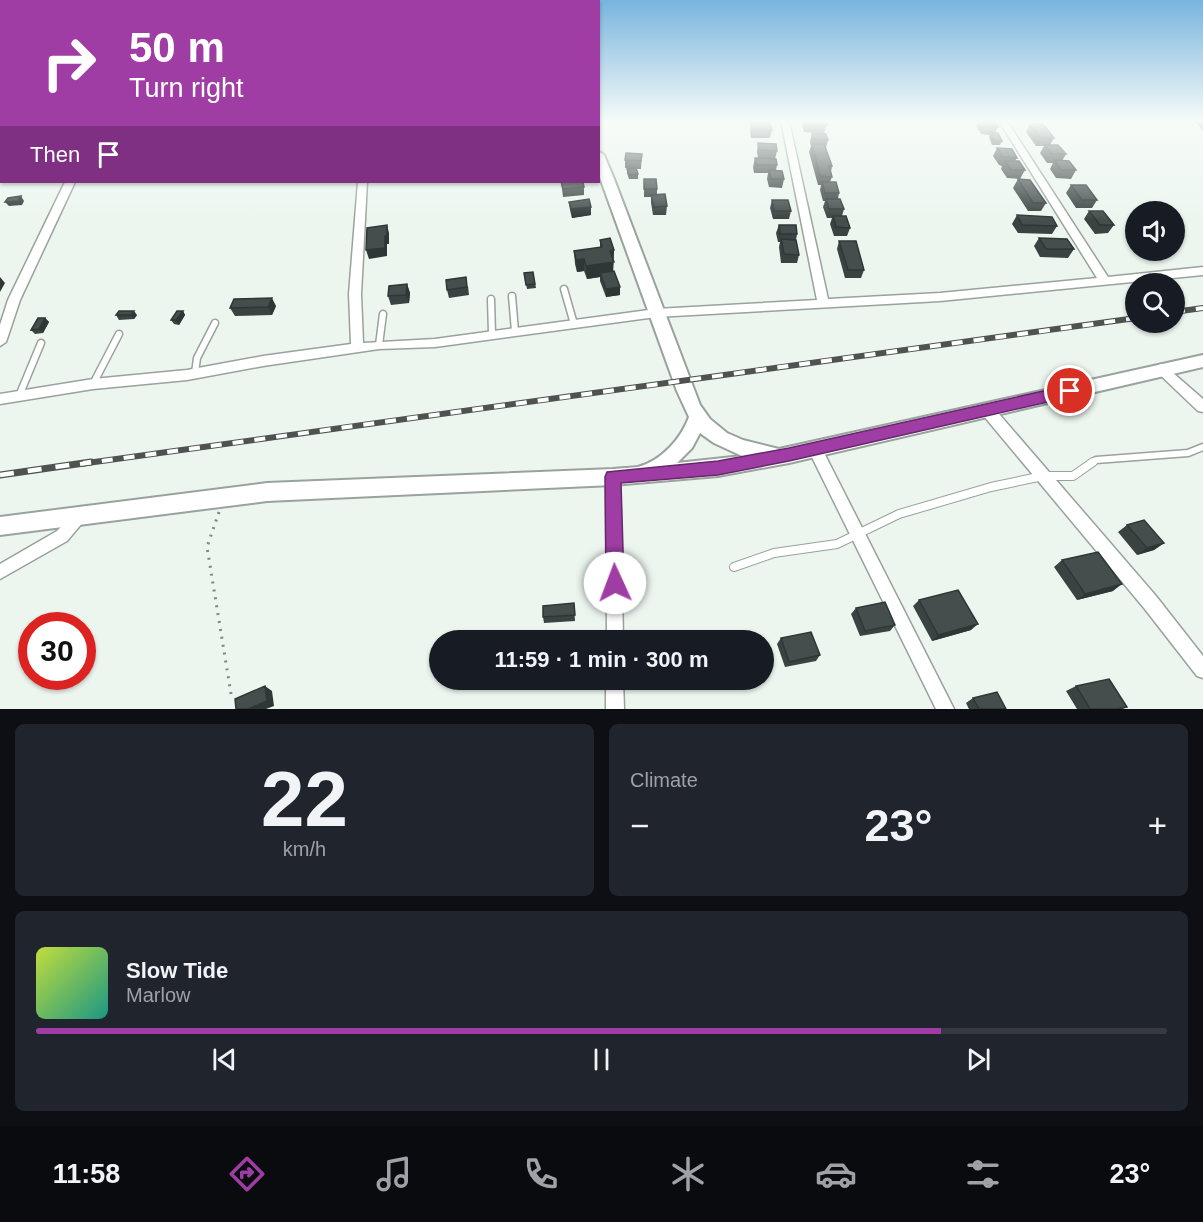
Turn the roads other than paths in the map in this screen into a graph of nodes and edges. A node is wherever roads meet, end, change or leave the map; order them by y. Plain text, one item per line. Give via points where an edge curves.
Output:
1 (792, 154) edge
2 (1024, 154) edge
3 (600, 160) edge
4 (70, 183) edge
5 (362, 183) edge
6 (1203, 271) edge
7 (1104, 281) junction
8 (564, 289) dead end
9 (512, 296) dead end
10 (491, 299) dead end
11 (824, 305) junction
12 (656, 312) junction
13 (383, 314) dead end
14 (215, 323) dead end
15 (574, 324) junction
16 (515, 331) junction
17 (119, 334) dead end
18 (492, 334) junction
19 (0, 342) edge
20 (40, 343) dead end
21 (379, 345) junction
22 (357, 348) junction
23 (1203, 361) edge
24 (1161, 369) junction
25 (195, 373) junction
26 (93, 384) junction
27 (18, 396) junction
28 (0, 399) edge
29 (1203, 407) edge
30 (988, 411) junction
31 (698, 416) junction
32 (1203, 447) edge
33 (815, 449) junction
34 (789, 455) junction
35 (642, 474) junction
36 (1043, 476) junction
37 (613, 477) junction
38 (83, 514) junction
39 (0, 526) edge
40 (859, 535) junction
41 (734, 567) dead end
42 (0, 572) edge
43 (615, 630) edge
44 (1203, 670) edge
45 (615, 690) edge
46 (615, 709) edge
47 (945, 709) edge

1 - 11 street
2 - 7 street
3 - 12 street
4 - 19 street via 14,300
5 - 22 street via 355,294
6 - 7 street
7 - 11 street
8 - 15 lane
9 - 16 lane
10 - 18 lane
11 - 12 street
12 - 15 street
12 - 31 street
13 - 21 lane
14 - 25 lane via 197,358
15 - 16 street
16 - 18 street
17 - 26 lane
18 - 21 street via 435,343
20 - 27 lane
21 - 22 street
22 - 25 street
23 - 24 street
24 - 29 street
24 - 30 street
25 - 26 street
26 - 27 street
27 - 28 street
30 - 33 street
30 - 36 street
31 - 34 street via 712,432 744,449
31 - 35 street via 679,451
32 - 36 lane via 1188,453 1096,460 1073,477
33 - 34 street
33 - 40 street
34 - 35 street via 718,468
35 - 37 street
36 - 40 lane via 909,511
36 - 44 street
37 - 38 street via 320,489
37 - 43 street
38 - 39 street
38 - 42 street via 62,536
40 - 41 lane via 837,544 774,553
40 - 47 street
45 - 46 street

